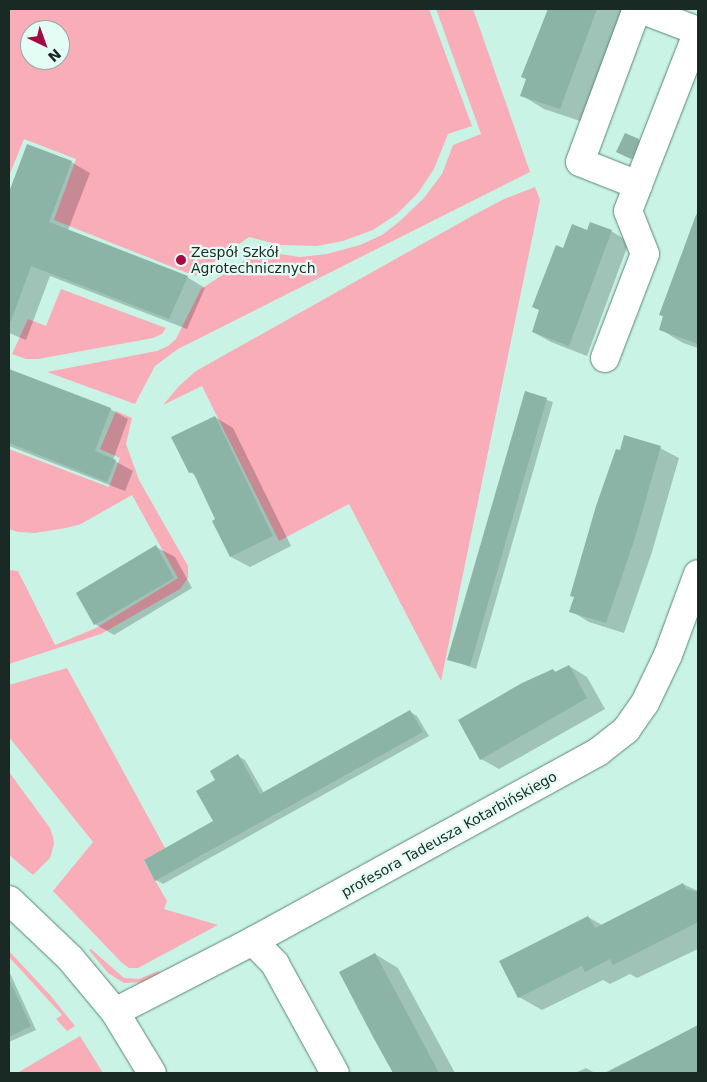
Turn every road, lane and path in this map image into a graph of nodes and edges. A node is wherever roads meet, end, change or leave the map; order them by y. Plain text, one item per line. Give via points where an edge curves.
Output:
1 (638, 9) edge
2 (698, 31) edge
3 (638, 185) junction
4 (605, 358) dead end
5 (698, 574) edge
6 (9, 900) edge
7 (253, 941) junction
8 (115, 1012) junction
9 (152, 1073) edge
10 (334, 1073) edge

1 - 2 street
1 - 3 street via 580,162
2 - 3 street
3 - 4 street via 628,211 645,254
5 - 7 street, profesora Tadeusza Kotarbińskiego via 668,655 645,703 626,730 598,752
6 - 8 street via 70,958
7 - 8 street, profesora Tadeusza Kotarbińskiego
7 - 10 street via 276,964
8 - 9 street

